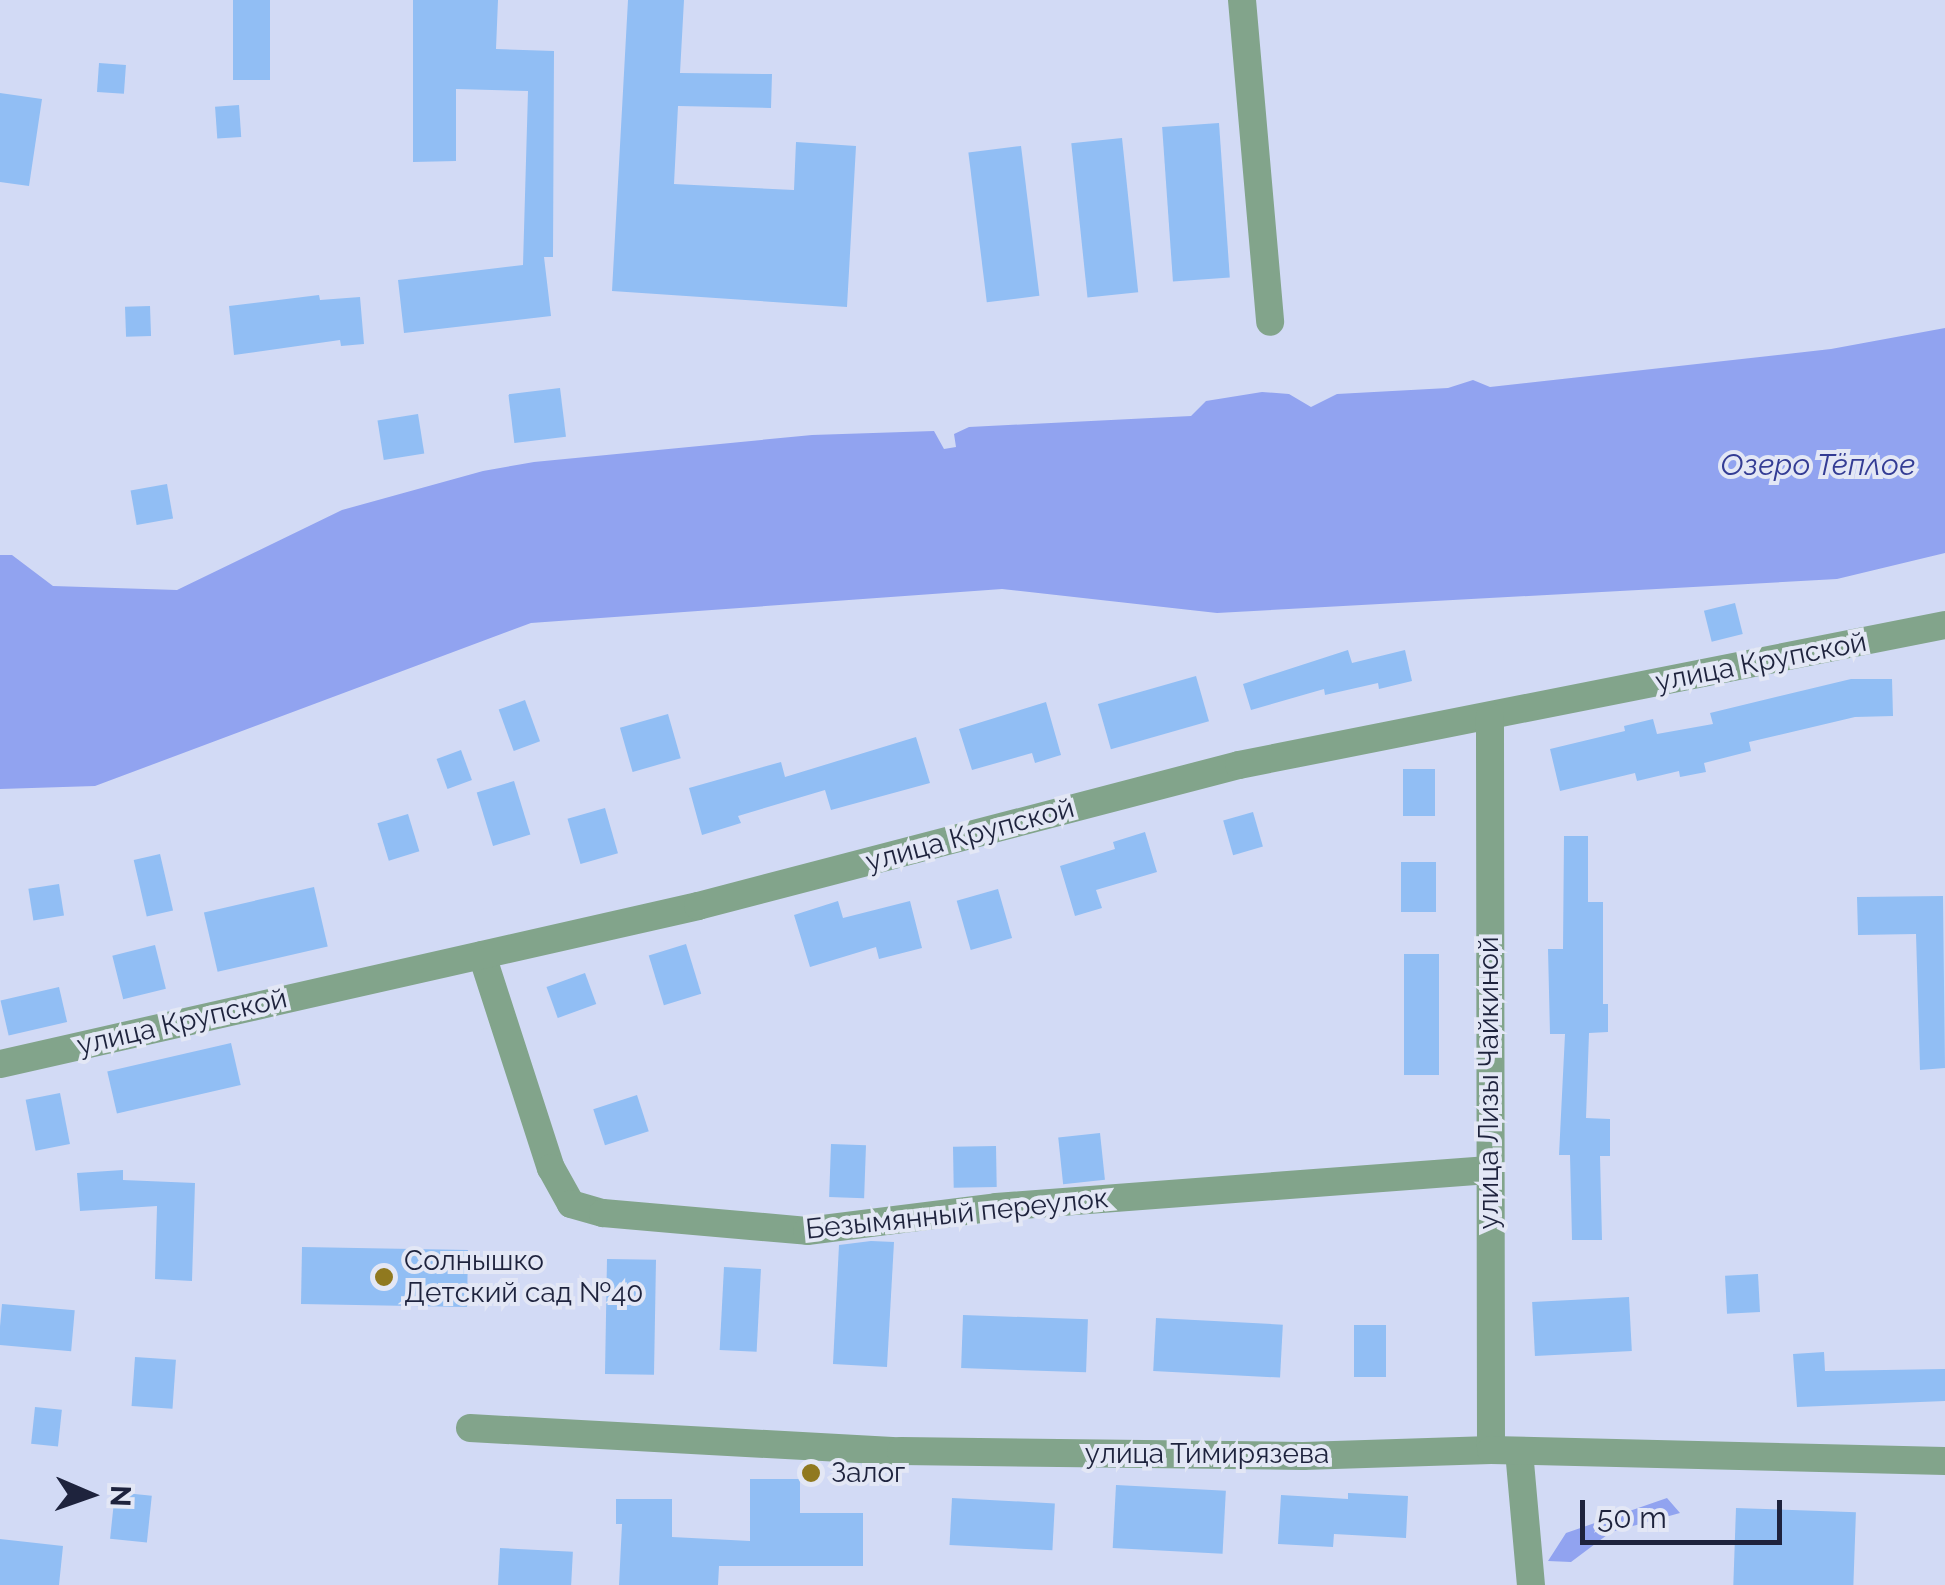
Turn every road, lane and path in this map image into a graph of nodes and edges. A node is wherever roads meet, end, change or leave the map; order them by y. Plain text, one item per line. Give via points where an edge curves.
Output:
1 (1242, 0) edge
2 (1270, 322) dead end
3 (1945, 625) edge
4 (1490, 717) junction
5 (482, 955) junction
6 (0, 1064) edge
7 (1489, 1170) junction
8 (470, 1428) dead end
9 (1505, 1450) junction
10 (1945, 1461) edge
11 (1531, 1585) edge

1 - 2 street
3 - 4 street, улица Крупской
4 - 5 street, улица Крупской via 1239,765 698,906
4 - 7 street, улица Лизы Чайкиной
5 - 6 street, улица Крупской
5 - 7 street, Безымянный переулок via 551,1168 571,1204 604,1213 807,1231 996,1207
7 - 9 street, улица Лизы Чайкиной
8 - 9 street, улица Тимирязева via 901,1450 1302,1456
9 - 10 street, улица Тимирязева
9 - 11 street, улица Лизы Чайкиной

